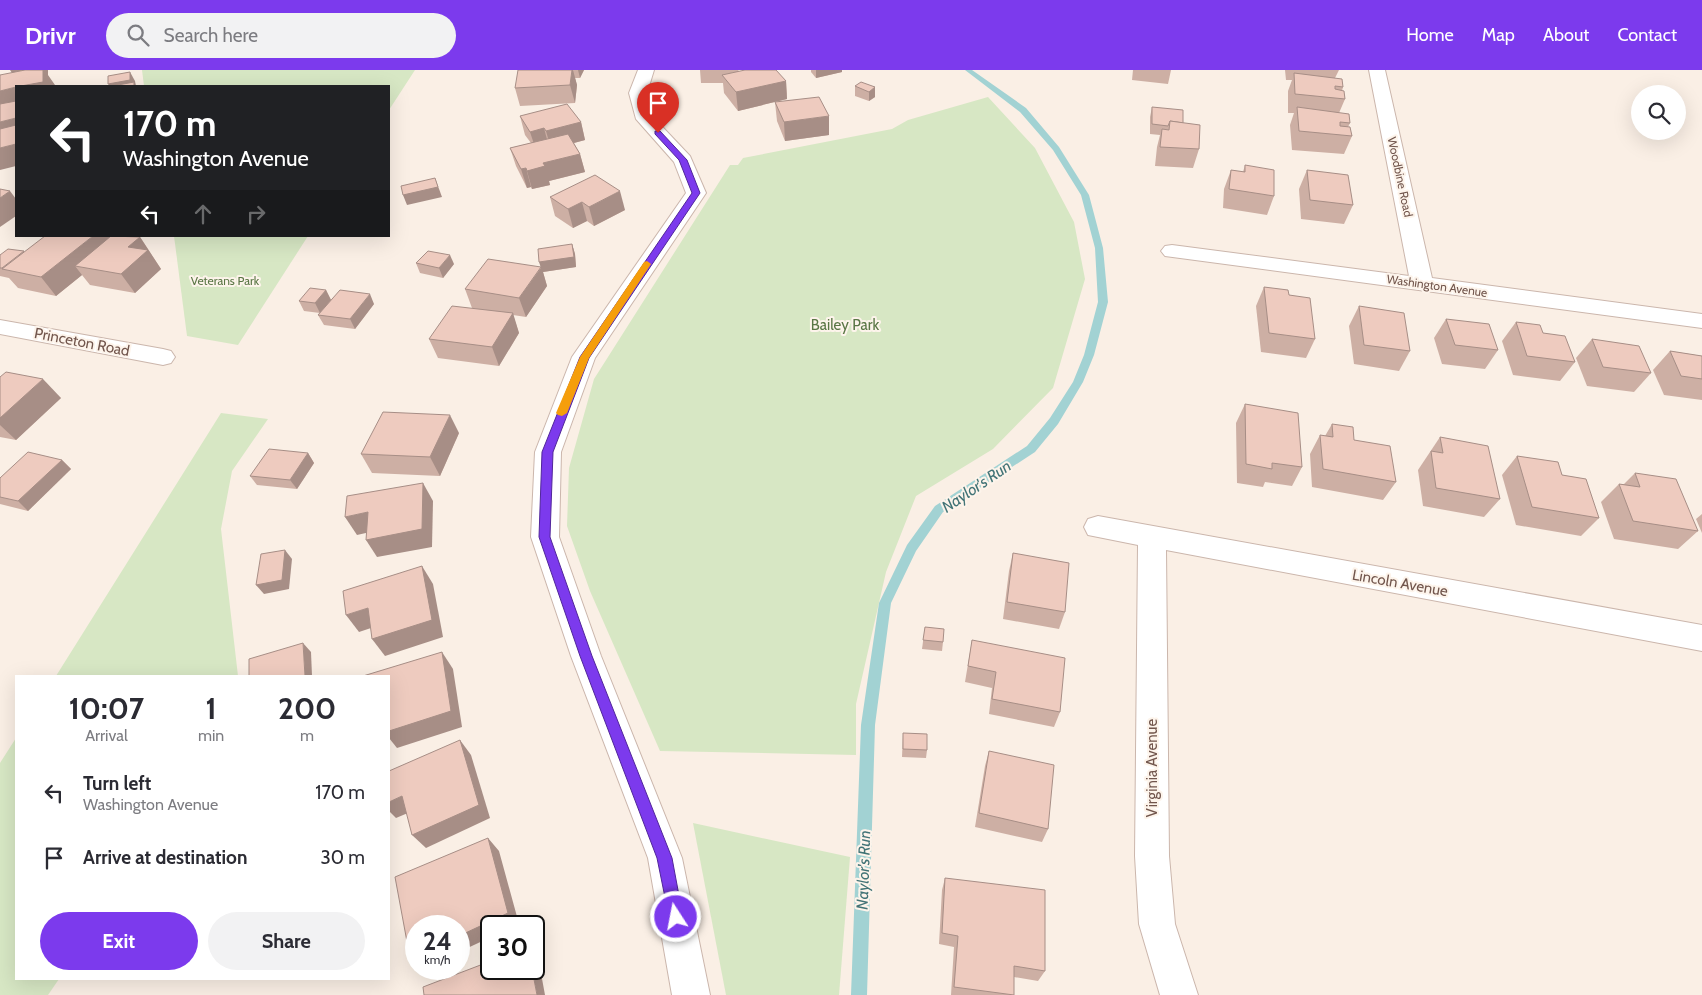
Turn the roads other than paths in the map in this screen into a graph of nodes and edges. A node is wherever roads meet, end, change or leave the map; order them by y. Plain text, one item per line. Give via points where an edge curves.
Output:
1 (646, 70) edge
2 (1377, 70) edge
3 (1172, 252) dead end
4 (1422, 284) junction
5 (1702, 321) edge
6 (0, 327) edge
7 (163, 357) dead end
8 (1098, 527) dead end
9 (1152, 538) junction
10 (1702, 638) edge
11 (691, 995) edge
12 (1179, 995) edge

1 - 11 street via 638,92 645,119 683,160 696,193 584,357 548,452 545,537 586,656 665,858
2 - 4 street, Woodbine Road
3 - 4 street, Washington Avenue
4 - 5 street, Washington Avenue
6 - 7 street, Princeton Road
8 - 9 street, Lincoln Avenue
9 - 10 street, Lincoln Avenue
9 - 12 street, Virginia Avenue via 1152,856 1157,924

